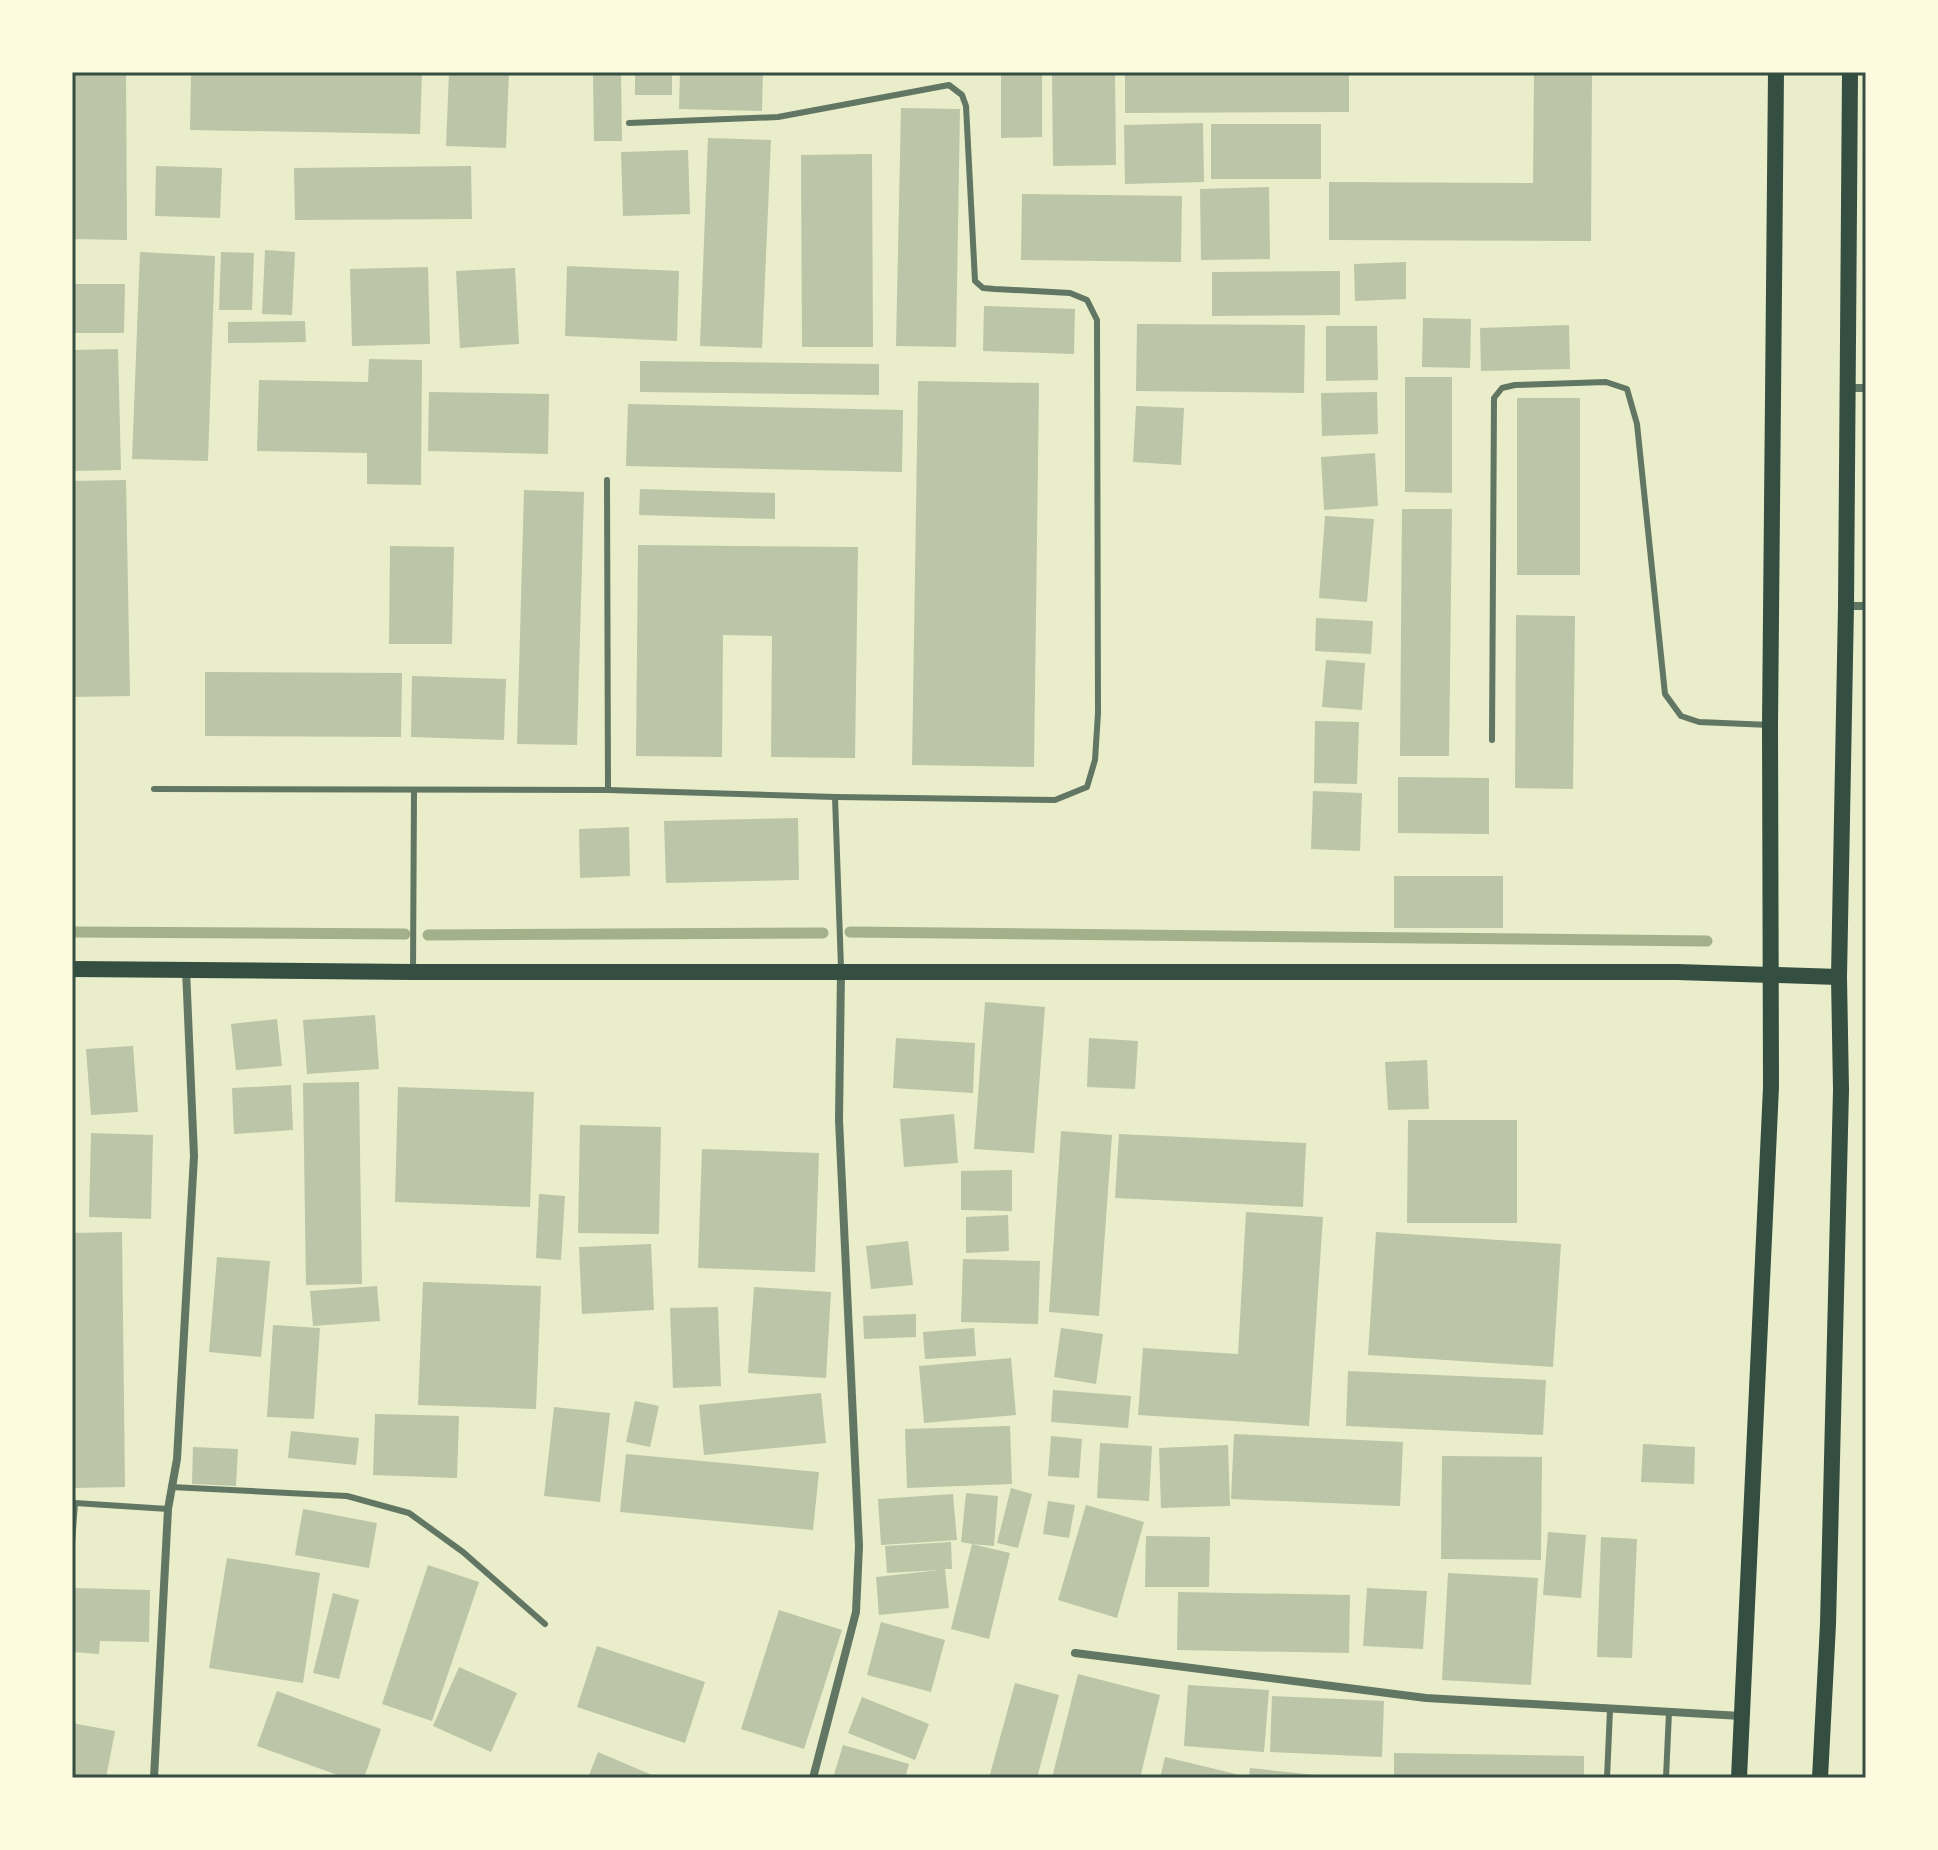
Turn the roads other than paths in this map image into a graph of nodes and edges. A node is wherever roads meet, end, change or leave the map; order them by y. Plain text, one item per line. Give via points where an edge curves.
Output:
1 (1776, 72) edge
2 (1850, 72) edge
3 (629, 123) dead end
4 (1846, 388) junction
5 (1866, 388) edge
6 (607, 480) dead end
7 (1846, 606) junction
8 (1866, 606) edge
9 (1770, 725) junction
10 (1492, 740) dead end
11 (154, 789) dead end
12 (414, 790) junction
13 (608, 790) junction
14 (835, 797) junction
15 (72, 969) edge
16 (186, 969) junction
17 (413, 972) junction
18 (841, 972) junction
19 (1771, 976) junction
20 (1839, 977) junction
21 (171, 1487) junction
22 (168, 1509) junction
23 (72, 1543) edge
24 (545, 1624) dead end
25 (1075, 1653) dead end
26 (1610, 1710) junction
27 (1669, 1712) junction
28 (1741, 1716) junction
29 (154, 1778) edge
30 (813, 1778) edge
31 (1607, 1778) edge
32 (1666, 1778) edge
33 (1739, 1778) edge
34 (1820, 1778) edge

1 - 9 main road
2 - 4 main road
3 - 14 lane via 778,117 949,85 966,106 975,281 983,288 1070,293 1087,300 1097,320 1098,713 1087,787 1055,800
4 - 5 street
4 - 7 main road
6 - 13 lane
7 - 8 street
7 - 20 main road
9 - 10 lane via 1699,722 1681,716 1665,694 1637,424 1627,389 1606,382 1515,385 1502,388 1494,398
9 - 19 main road
11 - 12 lane
12 - 13 lane
12 - 17 lane
13 - 14 lane
14 - 18 lane
15 - 16 main road
16 - 17 main road
16 - 21 street via 194,1156 177,1459
17 - 18 main road
18 - 19 main road
18 - 30 street via 839,1120 859,1546 856,1612
19 - 20 main road
19 - 28 main road via 1771,1087
20 - 34 main road via 1841,1090
21 - 22 street
21 - 24 lane via 347,1496 409,1513
22 - 23 lane via 75,1503
22 - 29 street
25 - 26 street via 1426,1698
26 - 27 street
26 - 31 lane
27 - 28 street
27 - 32 lane
28 - 33 main road

